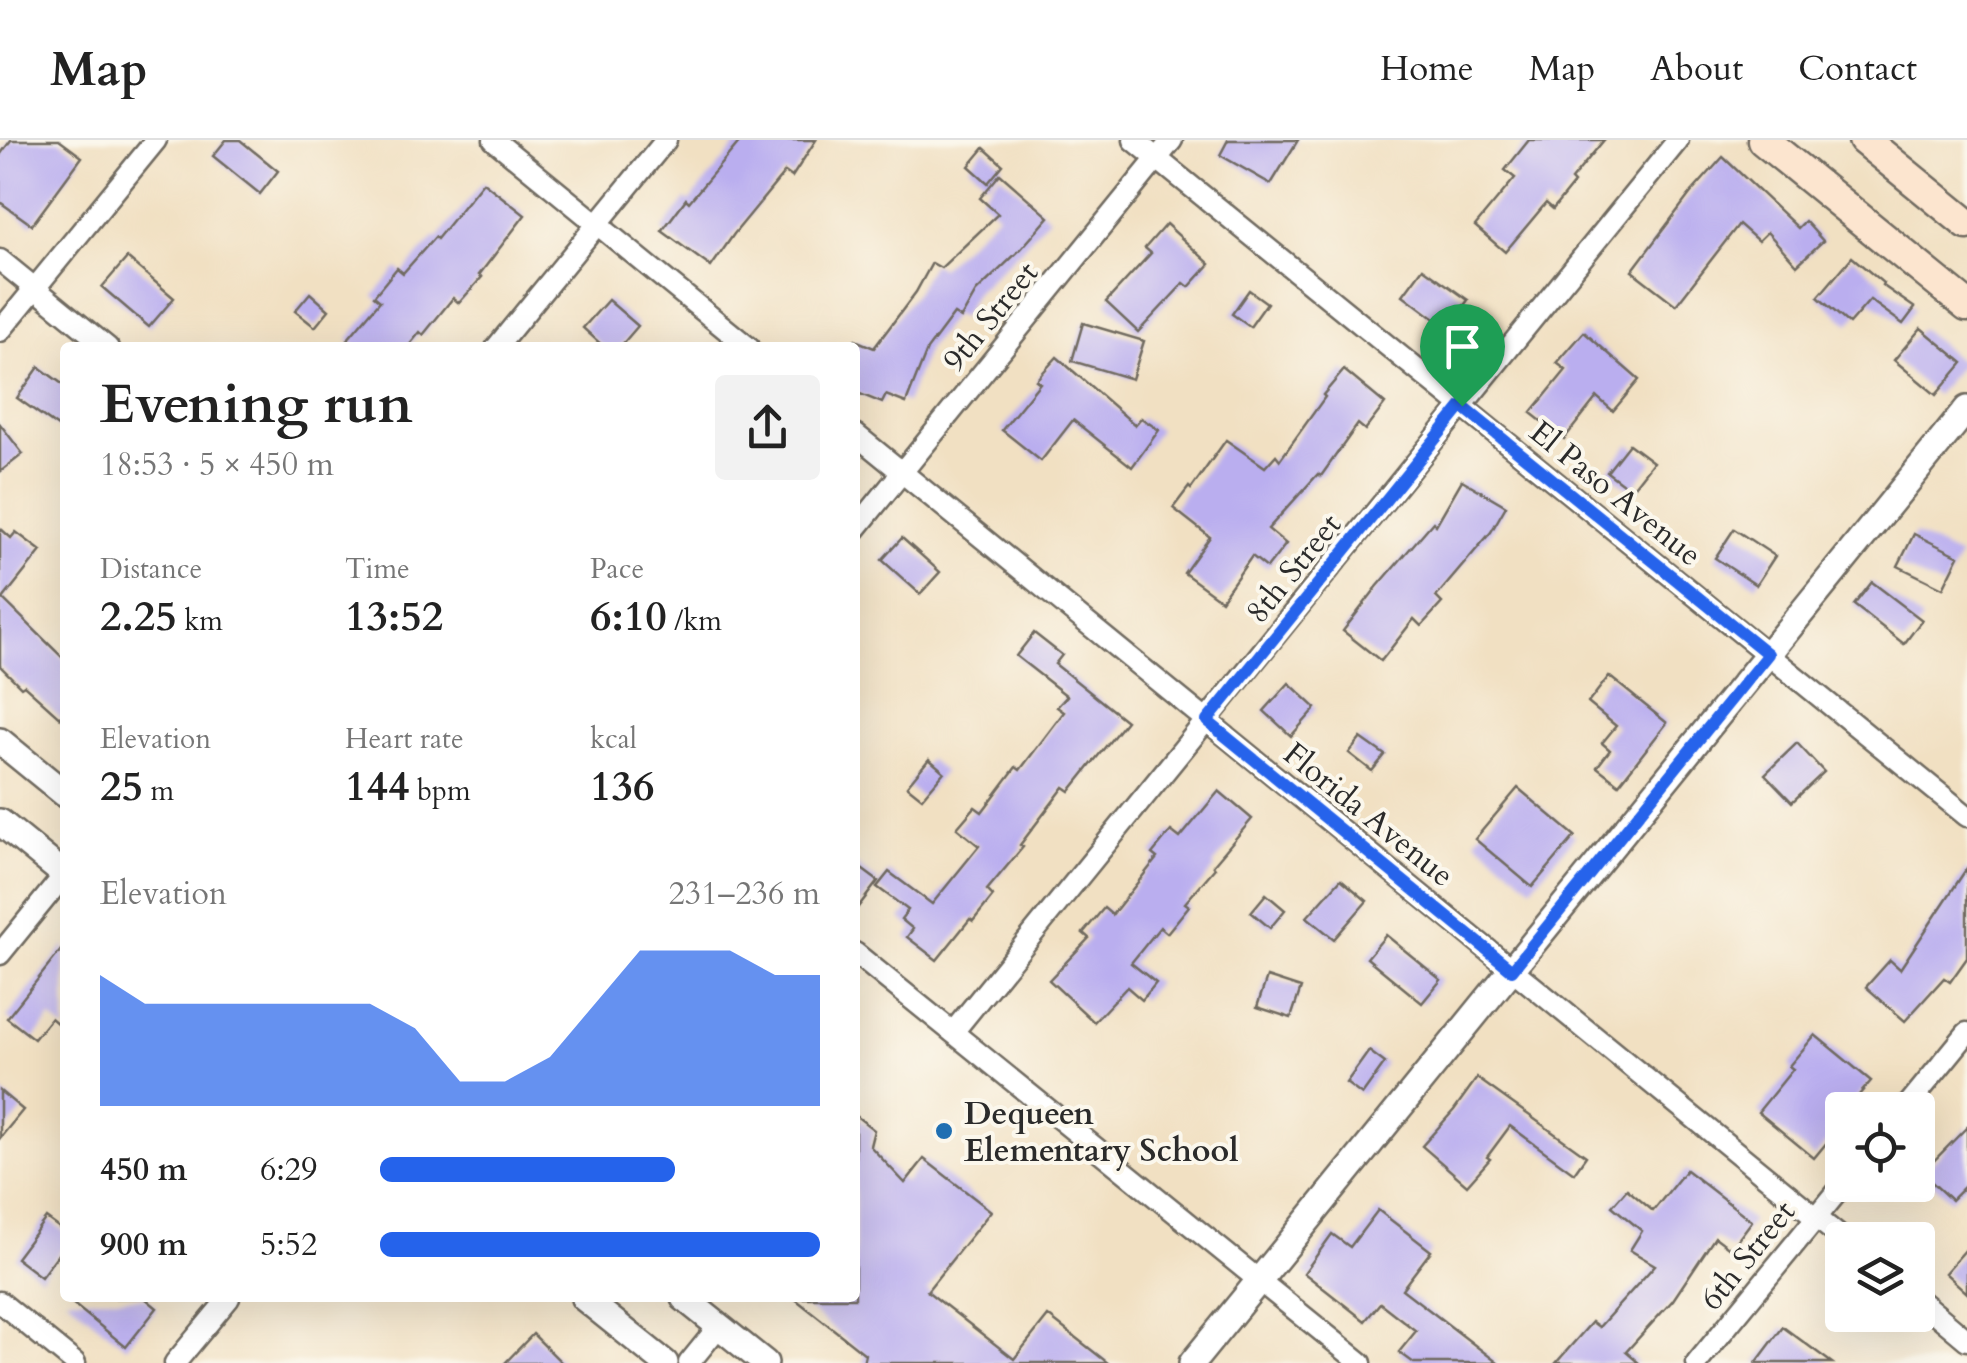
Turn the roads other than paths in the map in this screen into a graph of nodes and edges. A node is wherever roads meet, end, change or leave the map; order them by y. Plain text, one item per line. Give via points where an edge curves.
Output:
1 (156, 140) edge
2 (494, 140) edge
3 (666, 140) edge
4 (1134, 140) edge
5 (1172, 140) edge
6 (1678, 140) edge
7 (1763, 140) edge
8 (1864, 140) edge
9 (1157, 159) junction
10 (597, 224) junction
11 (1967, 224) edge
12 (0, 260) edge
13 (35, 288) junction
14 (1967, 306) edge
15 (0, 331) edge
16 (101, 342) edge
17 (501, 342) edge
18 (741, 342) edge
19 (1462, 406) junction
20 (1967, 409) edge
21 (860, 438) edge
22 (902, 472) junction
23 (860, 524) edge
24 (1768, 654) junction
25 (1207, 721) junction
26 (0, 741) edge
27 (60, 790) edge
28 (1967, 816) edge
29 (0, 822) edge
30 (60, 871) edge
31 (60, 881) edge
32 (0, 954) edge
33 (860, 957) edge
34 (1512, 970) junction
35 (953, 1032) junction
36 (1967, 1032) edge
37 (1919, 1092) edge
38 (1830, 1202) edge
39 (1817, 1218) junction
40 (1825, 1225) edge
41 (1259, 1280) junction
42 (0, 1302) edge
43 (226, 1302) edge
44 (589, 1302) edge
45 (689, 1302) edge
46 (1935, 1314) edge
47 (719, 1326) junction
48 (1967, 1340) edge
49 (74, 1363) edge
50 (175, 1363) edge
51 (665, 1363) edge
52 (690, 1363) edge
53 (764, 1363) edge
54 (1192, 1363) edge
55 (1361, 1363) edge
56 (1697, 1363) edge

1 - 13 street
2 - 10 street
3 - 10 street
4 - 9 street, El Paso Avenue
5 - 9 street, 9th Street
6 - 19 street, 8th Street
7 - 14 main road
8 - 11 main road
9 - 19 street, El Paso Avenue
9 - 22 street, 9th Street
10 - 17 street
10 - 18 street
12 - 13 street
13 - 15 street
13 - 16 street
19 - 24 street, El Paso Avenue
19 - 25 street, 8th Street
20 - 24 street
21 - 22 street, Florida Avenue
22 - 23 street, 9th Street
22 - 25 street, Florida Avenue
24 - 28 street, El Paso Avenue
24 - 34 street
25 - 34 street, Florida Avenue
25 - 35 street, 8th Street
26 - 27 street
29 - 30 street
31 - 32 street
33 - 35 street
34 - 39 street, Florida Avenue
34 - 41 street
35 - 41 street
36 - 37 street
38 - 39 street, 6th Street
39 - 40 street, Florida Avenue
39 - 56 street, 6th Street
41 - 54 street
41 - 55 street
42 - 49 street
43 - 50 street
44 - 51 street
45 - 47 street
46 - 48 street
47 - 52 street
47 - 53 street

